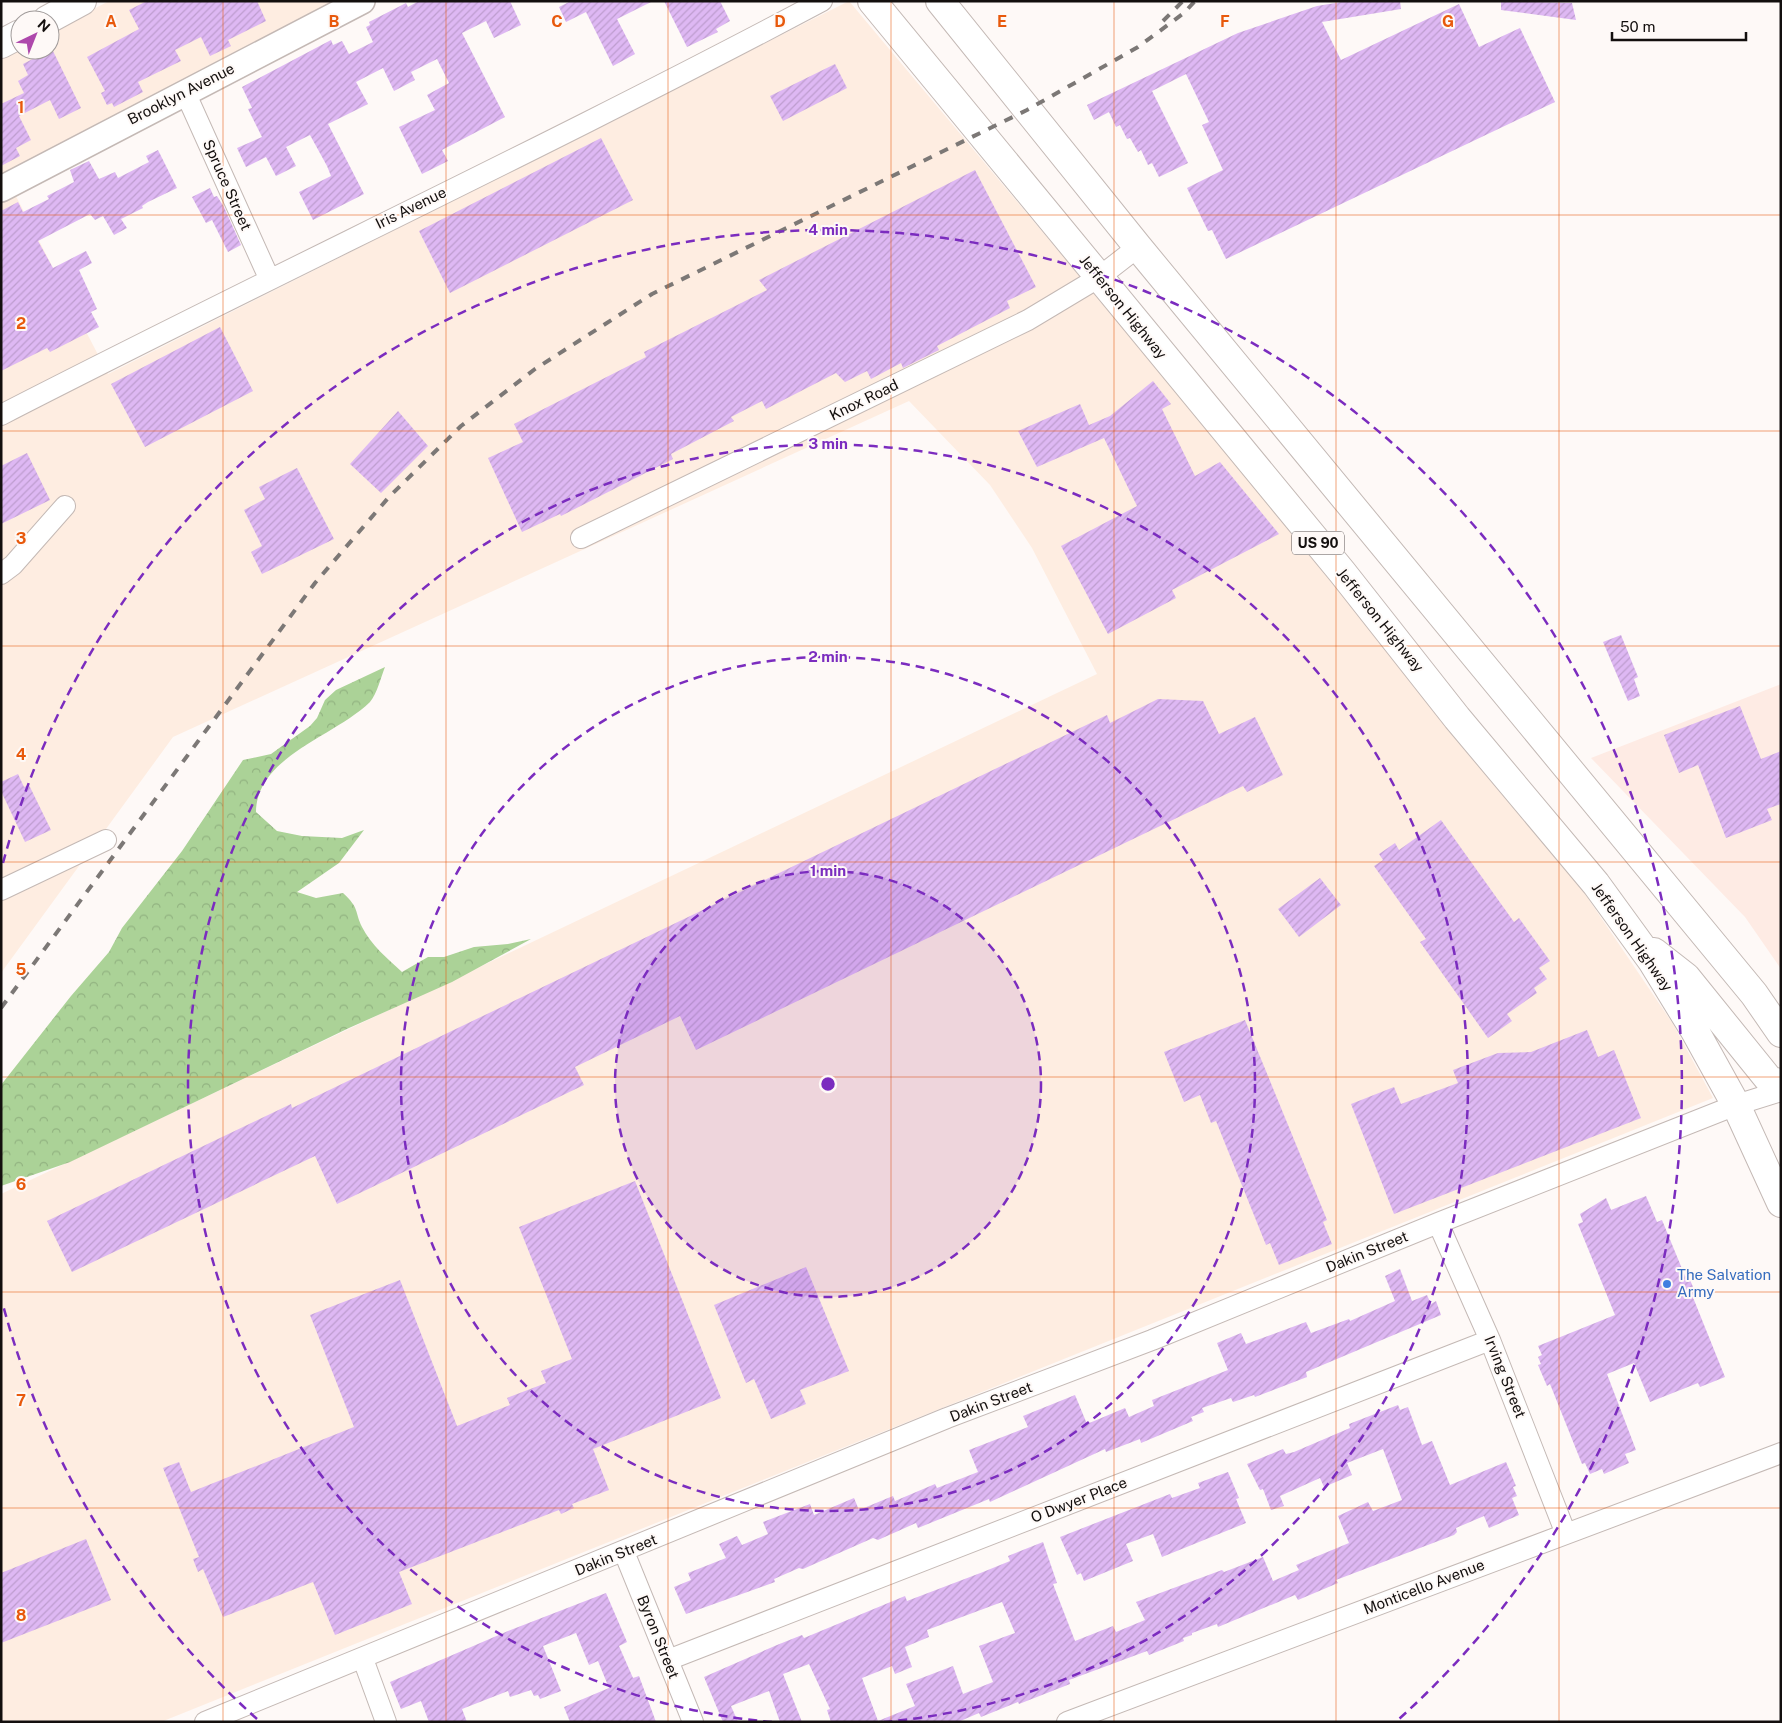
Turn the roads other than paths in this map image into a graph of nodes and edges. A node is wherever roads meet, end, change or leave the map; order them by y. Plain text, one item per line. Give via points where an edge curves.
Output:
1 (82, 1) edge
2 (362, 1) edge
3 (822, 1) edge
4 (872, 1) edge
5 (940, 1) edge
6 (60, 13) edge
7 (186, 92) junction
8 (1, 189) edge
9 (1138, 247) junction
10 (269, 278) junction
11 (1098, 278) junction
12 (1, 416) edge
13 (66, 506) dead end
14 (581, 538) dead end
15 (1, 574) edge
16 (106, 840) dead end
17 (1, 890) edge
18 (1639, 944) junction
19 (1781, 1033) edge
20 (1777, 1092) edge
21 (1736, 1105) junction
22 (1781, 1203) edge
23 (1438, 1223) junction
24 (1490, 1340) junction
25 (1781, 1452) edge
26 (1566, 1534) junction
27 (624, 1552) junction
28 (363, 1659) junction
29 (668, 1660) junction
30 (205, 1722) edge
31 (386, 1722) edge
32 (693, 1722) edge
33 (1067, 1722) edge

1 - 6 main road
2 - 7 street, Brooklyn Avenue
3 - 10 street, Iris Avenue via 692,70
4 - 11 main road, Jefferson Highway / US 90
5 - 9 main road, US 90
7 - 8 street, Brooklyn Avenue
7 - 10 street, Spruce Street
9 - 11 street, Knox Road
9 - 19 main road, US 90 via 1719,951
10 - 12 street, Iris Avenue
11 - 14 street, Knox Road via 1028,320
11 - 18 main road, Jefferson Highway / US 90 via 1596,884
13 - 15 street
16 - 17 street
18 - 20 main road via 1662,956 1686,977
18 - 21 main road, Jefferson Highway / US 90 via 1695,1031
20 - 21 street, Dakin Street
21 - 22 main road, Jefferson Highway / US 90
21 - 23 street, Dakin Street
23 - 24 street, Irving Street
23 - 27 street, Dakin Street via 1152,1340 947,1418
24 - 26 street, Irving Street
24 - 29 street, O Dwyer Place
25 - 26 street, Monticello Avenue
26 - 33 street, Monticello Avenue
27 - 28 street, Dakin Street
27 - 29 street, Byron Street
28 - 30 street, Dakin Street
28 - 31 street
29 - 32 street, Byron Street

